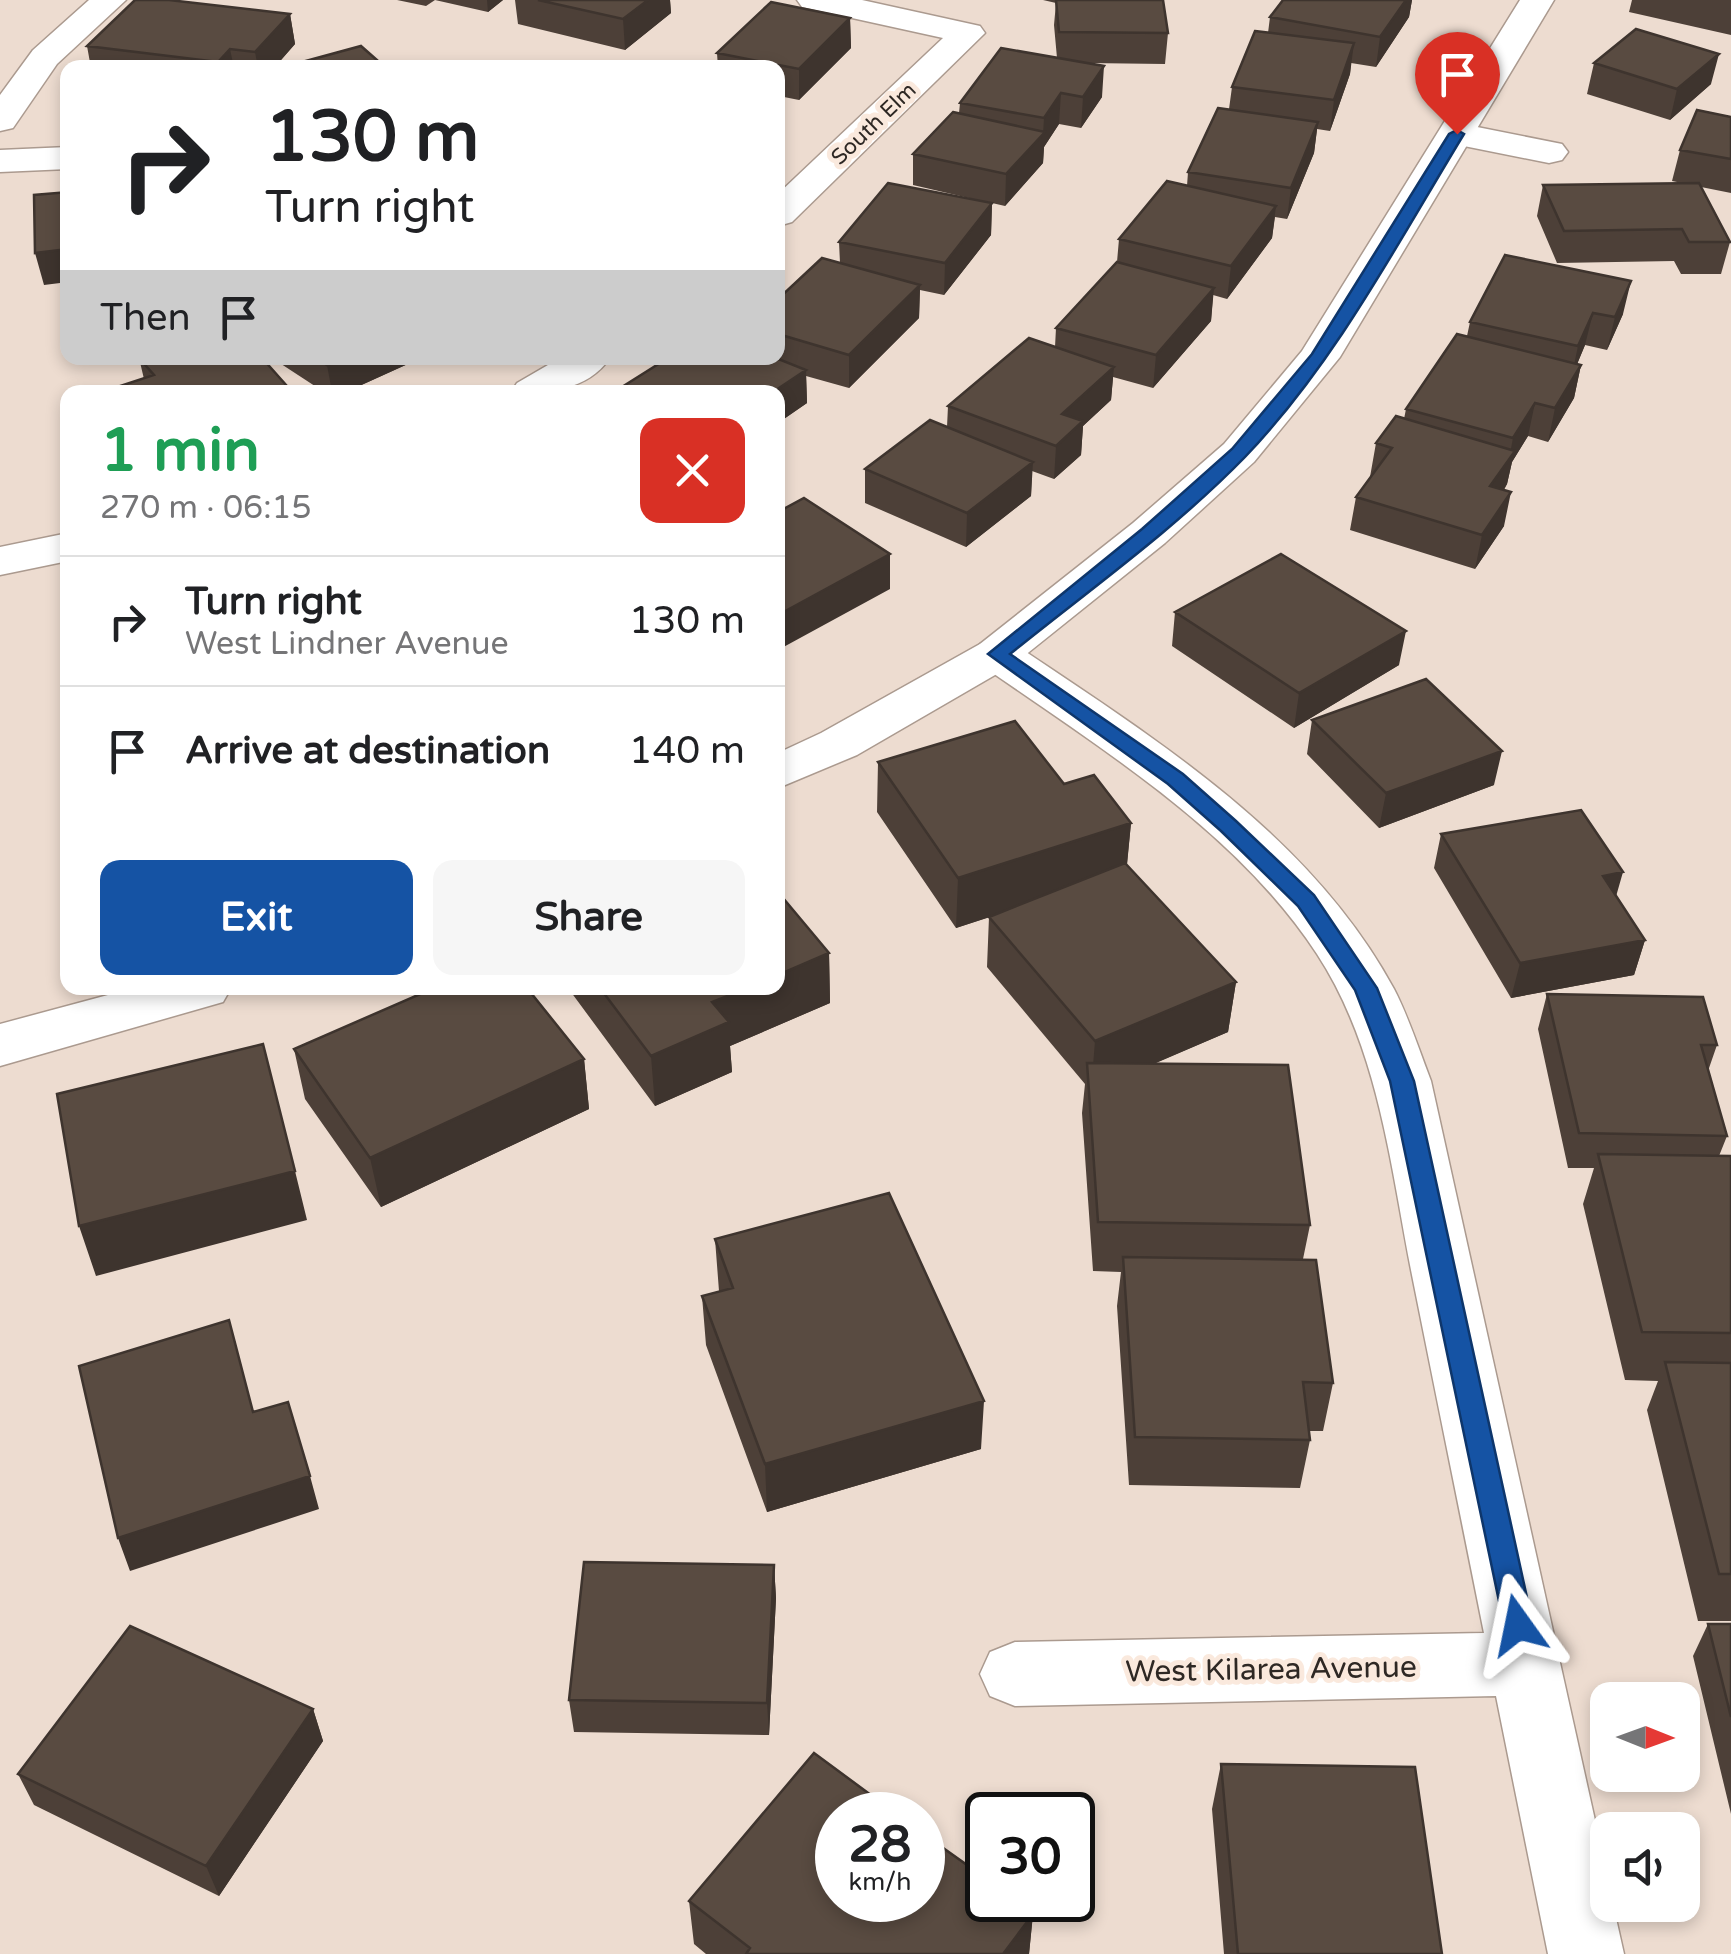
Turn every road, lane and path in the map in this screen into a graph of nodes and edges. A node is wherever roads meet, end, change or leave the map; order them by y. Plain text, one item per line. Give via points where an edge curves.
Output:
1 (109, 0) edge
2 (814, 0) edge
3 (1537, 0) edge
4 (0, 54) edge
5 (45, 57) junction
6 (0, 120) edge
7 (1457, 134) junction
8 (1549, 152) dead end
9 (60, 158) edge
10 (0, 161) edge
11 (785, 207) edge
12 (576, 365) edge
13 (544, 385) edge
14 (60, 549) edge
15 (0, 561) edge
16 (998, 654) junction
17 (785, 769) edge
18 (178, 995) edge
19 (0, 1045) edge
20 (1526, 1664) junction
21 (1015, 1674) dead end
22 (1586, 1954) edge

1 - 5 street
2 - 11 street, South Elm via 968,33
3 - 7 street
4 - 5 street
5 - 6 street
7 - 8 street
7 - 16 street via 1319,357 1239,453
9 - 10 street
12 - 13 street
14 - 15 street
16 - 17 street
16 - 20 street via 1176,779 1228,826 1306,900 1366,988 1402,1081
18 - 19 street
20 - 21 street, West Kilarea Avenue
20 - 22 street

